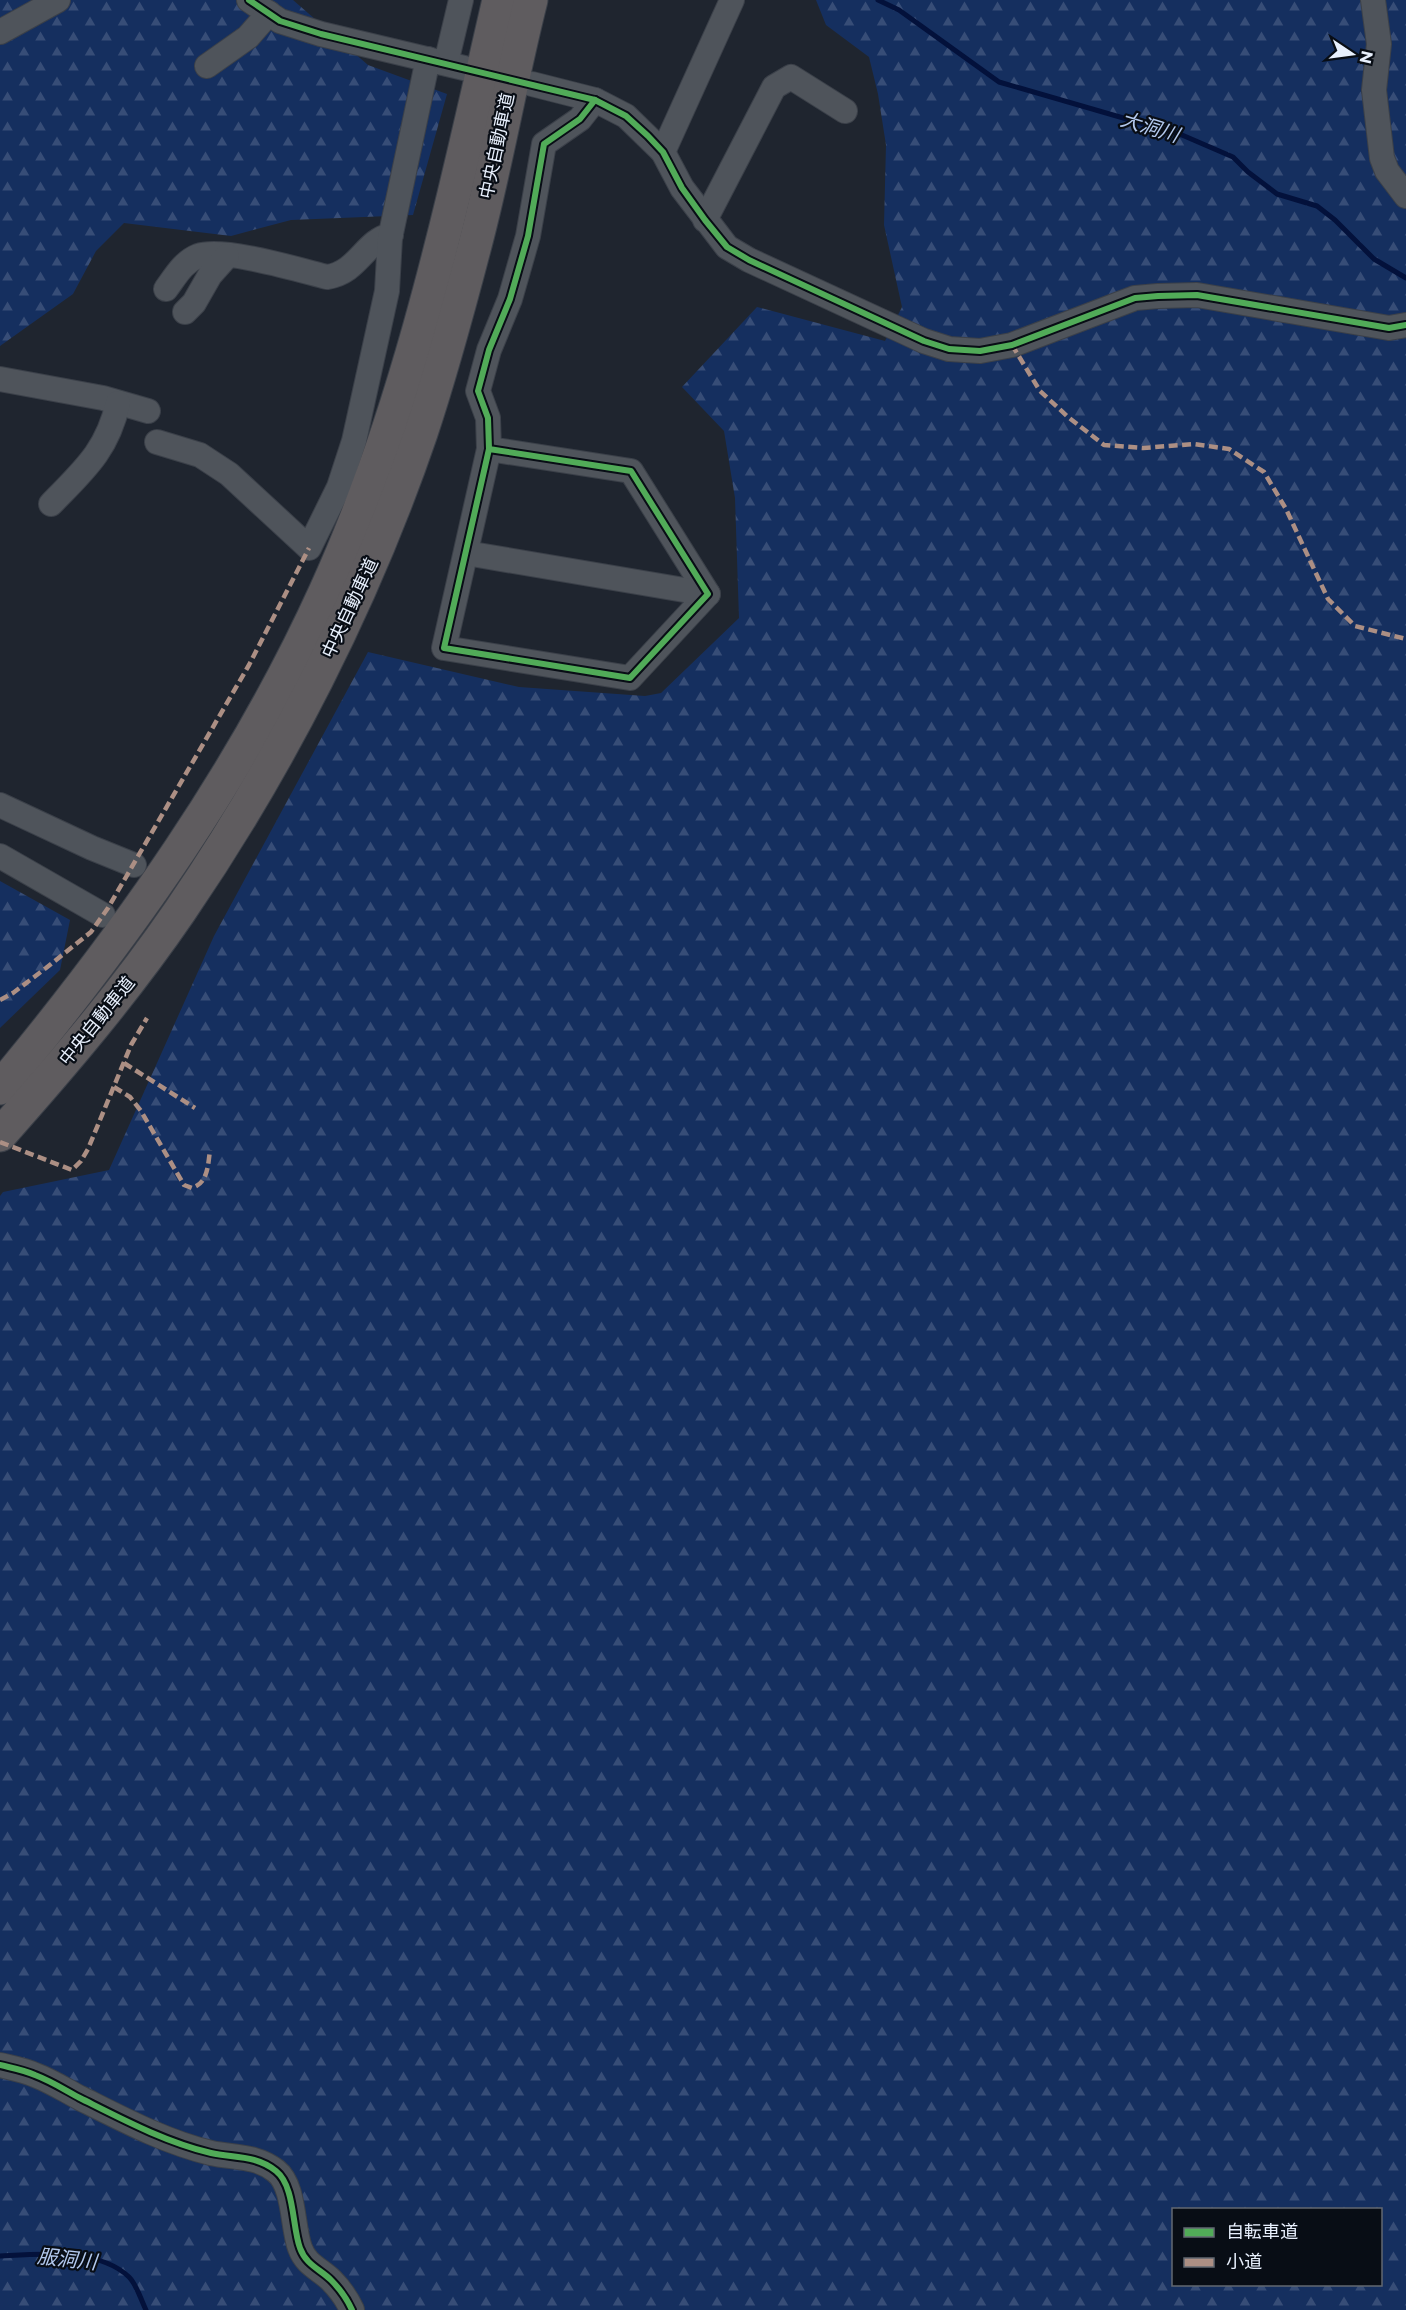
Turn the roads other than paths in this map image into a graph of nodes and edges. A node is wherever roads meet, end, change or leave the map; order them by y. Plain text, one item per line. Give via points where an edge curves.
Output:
1 (58, 0) edge
2 (249, 0) edge
3 (461, 0) edge
4 (499, 0) edge
5 (531, 0) edge
6 (732, 0) edge
7 (1373, 0) edge
8 (270, 13) junction
9 (0, 32) edge
10 (446, 63) junction
11 (207, 66) dead end
12 (532, 84) dead end
13 (595, 100) junction
14 (845, 111) dead end
15 (663, 152) junction
16 (1406, 196) edge
17 (705, 220) junction
18 (391, 235) junction
19 (227, 256) junction
20 (166, 289) dead end
21 (185, 312) dead end
22 (1406, 325) edge
23 (0, 379) edge
24 (118, 403) junction
25 (148, 411) dead end
26 (157, 442) dead end
27 (489, 449) junction
28 (51, 504) dead end
29 (466, 553) junction
30 (708, 594) junction
31 (0, 805) edge
32 (0, 856) edge
33 (134, 865) dead end
34 (103, 915) dead end
35 (0, 1088) edge
36 (0, 1135) edge
37 (0, 2065) edge
38 (352, 2310) edge

1 - 9 street
2 - 8 street
3 - 10 street
4 - 35 highway, 中央自動車道 via 400,392 366,492 326,590 275,691 210,803 100,962
5 - 36 highway, 中央自動車道 via 475,247 428,408 390,519 353,606 303,707 181,910 70,1056
6 - 15 street
7 - 16 street via 1378,44 1374,90 1382,158
8 - 10 street via 280,21 321,34
8 - 11 street via 248,37
10 - 18 street
12 - 13 street
13 - 15 street via 626,116
13 - 27 street via 580,119 544,144 528,236 478,391 488,418
14 - 17 street via 791,77 774,87
15 - 17 street
17 - 22 street via 727,247 749,260 949,349 980,351 1012,345 1135,298 1158,296 1197,295 1389,328
18 - 19 street via 380,237 346,271 327,277
18 - 26 street via 387,291 354,441 339,487 309,548 229,474 200,455
19 - 20 street via 199,256 178,272
19 - 21 street
23 - 24 street
24 - 25 street
24 - 28 street via 113,426 100,450
27 - 29 street
27 - 30 street via 631,471
29 - 30 street
29 - 30 street via 444,648 630,678
31 - 33 street
32 - 34 street
37 - 38 street via 34,2074 180,2144 259,2160 278,2172 286,2187 299,2247 306,2261 330,2279

